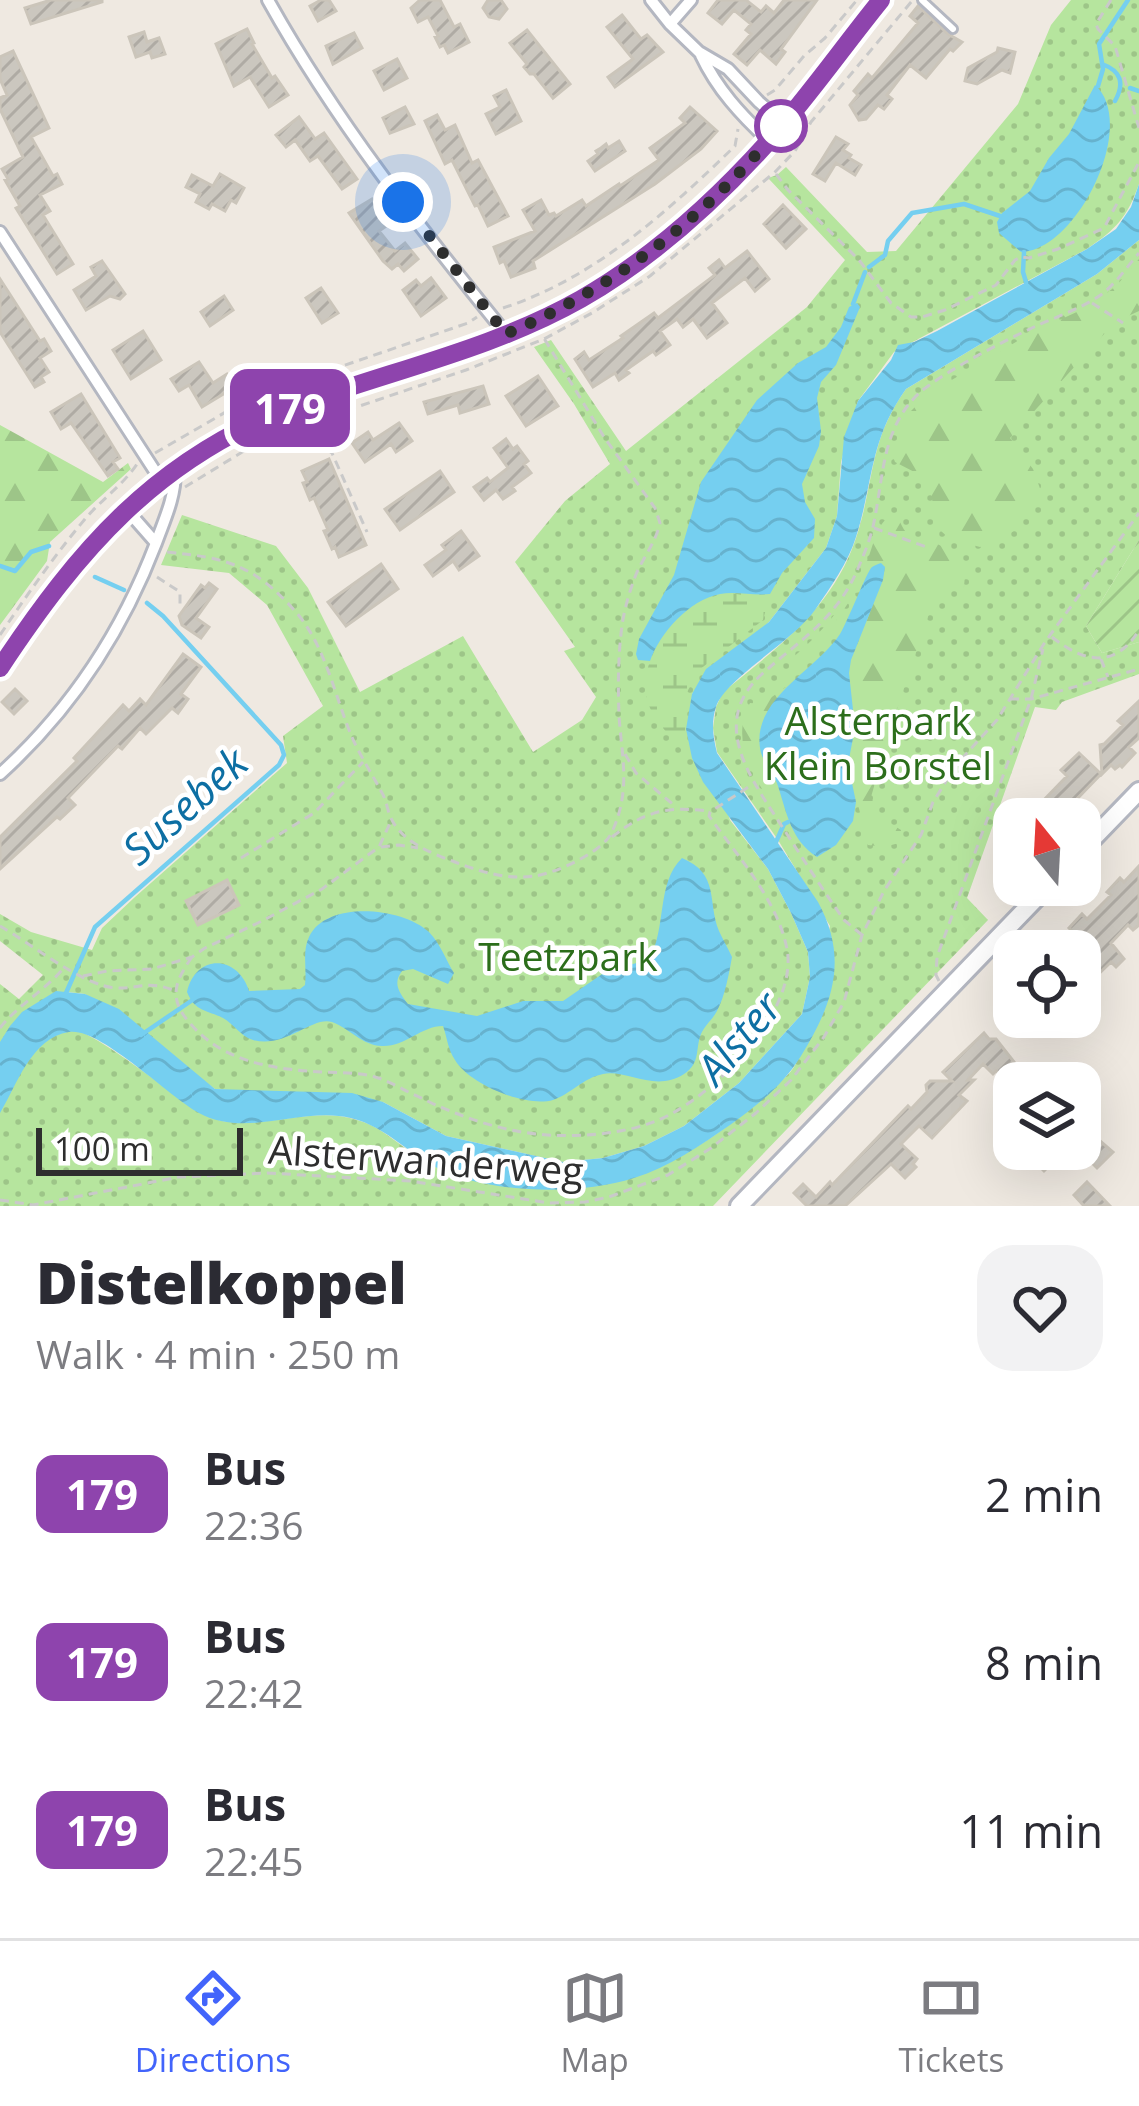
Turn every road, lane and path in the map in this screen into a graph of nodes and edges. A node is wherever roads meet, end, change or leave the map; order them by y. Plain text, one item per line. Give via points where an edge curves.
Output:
1 (268, 0) edge
2 (650, 0) edge
3 (691, 0) edge
4 (857, 0) edge
5 (881, 0) edge
6 (913, 0) edge
7 (922, 0) edge
8 (1111, 0) edge
9 (670, 24) junction
10 (953, 28) dead end
11 (700, 52) junction
12 (776, 90) junction
13 (783, 98) dead end
14 (762, 99) dead end
15 (809, 120) dead end
16 (740, 123) dead end
17 (783, 123) junction
18 (1139, 128) edge
19 (769, 141) junction
20 (1139, 162) edge
21 (775, 172) dead end
22 (0, 232) edge
23 (1139, 253) edge
24 (1090, 302) junction
25 (494, 310) dead end
26 (482, 315) dead end
27 (1124, 323) dead end
28 (506, 334) junction
29 (544, 339) dead end
30 (283, 440) dead end
31 (153, 454) dead end
32 (140, 462) dead end
33 (168, 474) junction
34 (98, 505) junction
35 (128, 510) junction
36 (104, 512) dead end
37 (1139, 513) edge
38 (873, 527) junction
39 (367, 532) dead end
40 (154, 547) junction
41 (928, 548) dead end
42 (144, 572) junction
43 (180, 609) dead end
44 (1139, 630) edge
45 (0, 635) edge
46 (1050, 636) junction
47 (1045, 642) junction
48 (1101, 659) junction
49 (0, 668) edge
50 (1139, 669) edge
51 (1108, 679) junction
52 (1009, 699) junction
53 (1031, 699) junction
54 (624, 752) junction
55 (364, 761) junction
56 (0, 774) edge
57 (753, 784) junction
58 (1139, 791) edge
59 (677, 807) junction
60 (710, 812) junction
61 (391, 820) junction
62 (1101, 831) edge
63 (610, 838) junction
64 (379, 847) junction
65 (418, 848) junction
66 (241, 859) dead end
67 (1029, 906) edge
68 (0, 926) edge
69 (862, 934) junction
70 (191, 957) junction
71 (66, 969) junction
72 (83, 976) junction
73 (53, 980) junction
74 (56, 987) dead end
75 (175, 991) junction
76 (946, 993) junction
77 (0, 1028) edge
78 (0, 1200) edge
79 (21, 1204) edge
80 (583, 1204) edge
81 (34, 1206) edge
82 (739, 1206) edge

1 - 28 street via 367,156
2 - 9 street
3 - 9 street
4 - 12 path
5 - 17 main road
6 - 15 path
7 - 10 lane
8 - 18 path via 1098,29 1120,60
9 - 11 street
11 - 17 street
11 - 19 street via 712,80
12 - 13 path
12 - 14 path
16 - 25 path via 735,146 651,225 572,276
17 - 19 main road
19 - 28 main road via 625,271
20 - 21 path via 1104,228 1015,260 978,295 911,316
22 - 33 street
23 - 24 path
24 - 27 path
24 - 38 path via 948,374 904,408 892,428
26 - 31 path via 284,386
28 - 33 main road via 283,411
29 - 54 path via 660,518 626,603 618,669
30 - 39 path via 332,453
32 - 34 path
33 - 35 main road
33 - 40 street via 173,499
34 - 36 path
34 - 45 path
35 - 40 street
35 - 49 main road via 65,575
37 - 46 path, Alsterwanderweg
38 - 41 path
38 - 57 path via 857,572 825,620 744,695 737,738
40 - 42 street
40 - 55 path via 230,561 294,610
42 - 43 path via 180,592
42 - 56 street via 85,680
44 - 48 path via 1131,644
46 - 47 path, Alsterwanderweg
46 - 48 path
47 - 52 path, Alsterwanderweg
47 - 53 path
48 - 51 path
50 - 51 path
51 - 53 path
52 - 53 path
52 - 69 path, Alsterwanderweg via 933,802
53 - 76 path via 937,957
54 - 59 path
54 - 63 path
55 - 61 path
55 - 66 path via 314,813
57 - 60 path
57 - 69 path via 844,920
58 - 62 main road
59 - 60 path
59 - 63 path
60 - 75 path via 773,910 787,949 786,984 756,1039 727,1069 651,1123 549,1135 489,1125 375,1077 242,1059 207,1041
61 - 64 path
61 - 65 path
63 - 65 path via 568,866 530,877 484,873
64 - 65 path
64 - 70 path via 322,889
67 - 76 main road
68 - 71 path
69 - 80 path, Alsterwanderweg via 844,1002 791,1080 668,1175
70 - 72 path
70 - 75 path
71 - 72 path
71 - 73 path
72 - 75 path via 118,988
73 - 74 path
73 - 77 path
76 - 82 main road
78 - 79 path, Alsterwanderweg
79 - 81 path, Alsterwanderweg
80 - 81 path, Alsterwanderweg via 267,1173 179,1178

